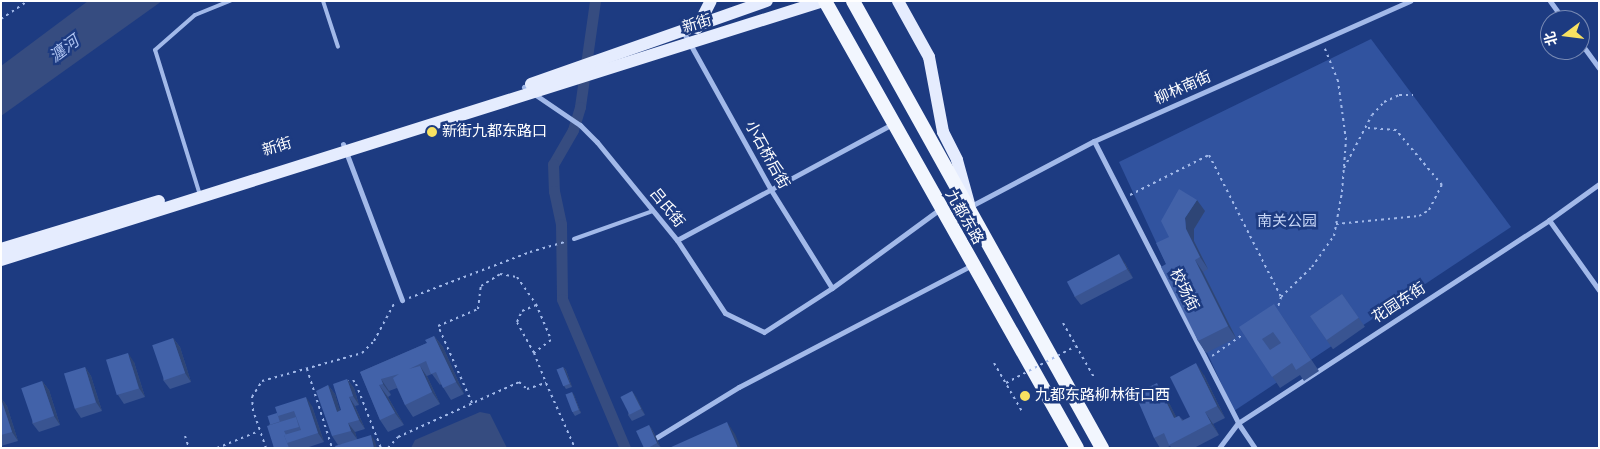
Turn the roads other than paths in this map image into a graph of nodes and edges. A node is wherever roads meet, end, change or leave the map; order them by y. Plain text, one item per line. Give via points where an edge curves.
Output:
1 (230, 1) edge
2 (323, 1) edge
3 (711, 1) edge
4 (767, 1) edge
5 (824, 1) edge
6 (853, 1) edge
7 (898, 1) edge
8 (1410, 1) edge
9 (697, 28) junction
10 (687, 38) junction
11 (338, 47) dead end
12 (1590, 56) edge
13 (1599, 68) edge
14 (528, 90) junction
15 (892, 124) junction
16 (1094, 141) junction
17 (344, 148) junction
18 (1599, 184) edge
19 (772, 190) junction
20 (200, 193) junction
21 (970, 207) junction
22 (940, 209) junction
23 (653, 211) junction
24 (1550, 220) junction
25 (574, 240) road end
26 (677, 240) junction
27 (2, 251) edge
28 (972, 265) junction
29 (832, 288) junction
30 (1599, 290) edge
31 (402, 300) road end
32 (1238, 423) junction
33 (656, 438) edge
34 (1077, 448) edge
35 (1102, 448) edge
36 (1220, 448) edge
37 (1255, 448) edge

1 - 20 lane via 195,15 155,50
2 - 11 lane
3 - 9 main road
4 - 9 main road, 新街
5 - 10 main road, 新街
5 - 15 highway, 九都东路
6 - 21 highway, 九都东路
7 - 21 main road via 928,57 943,132 957,160
8 - 16 street, 柳林南街
9 - 10 main road, 新街
10 - 14 main road, 新街
10 - 19 street, 小石桥后街
12 - 13 street
14 - 17 main road, 新街
14 - 23 street, 吕氏街 via 580,125
15 - 19 street
15 - 22 highway, 九都东路
16 - 21 street, 柳林南街
16 - 32 street, 校场街
17 - 20 main road, 新街
17 - 31 street
18 - 24 street, 花园东街
19 - 26 street
19 - 29 street, 小石桥后街
20 - 27 main road, 新街
21 - 35 highway, 九都东路
22 - 28 highway, 九都东路
22 - 29 street
23 - 25 lane
23 - 26 street, 吕氏街
24 - 30 street
24 - 32 street, 花园东街
26 - 29 street, 吕氏街 via 725,313 764,332
28 - 33 street via 739,387
28 - 34 highway, 九都东路
32 - 36 street, 花园东街
32 - 37 street, 校场街

